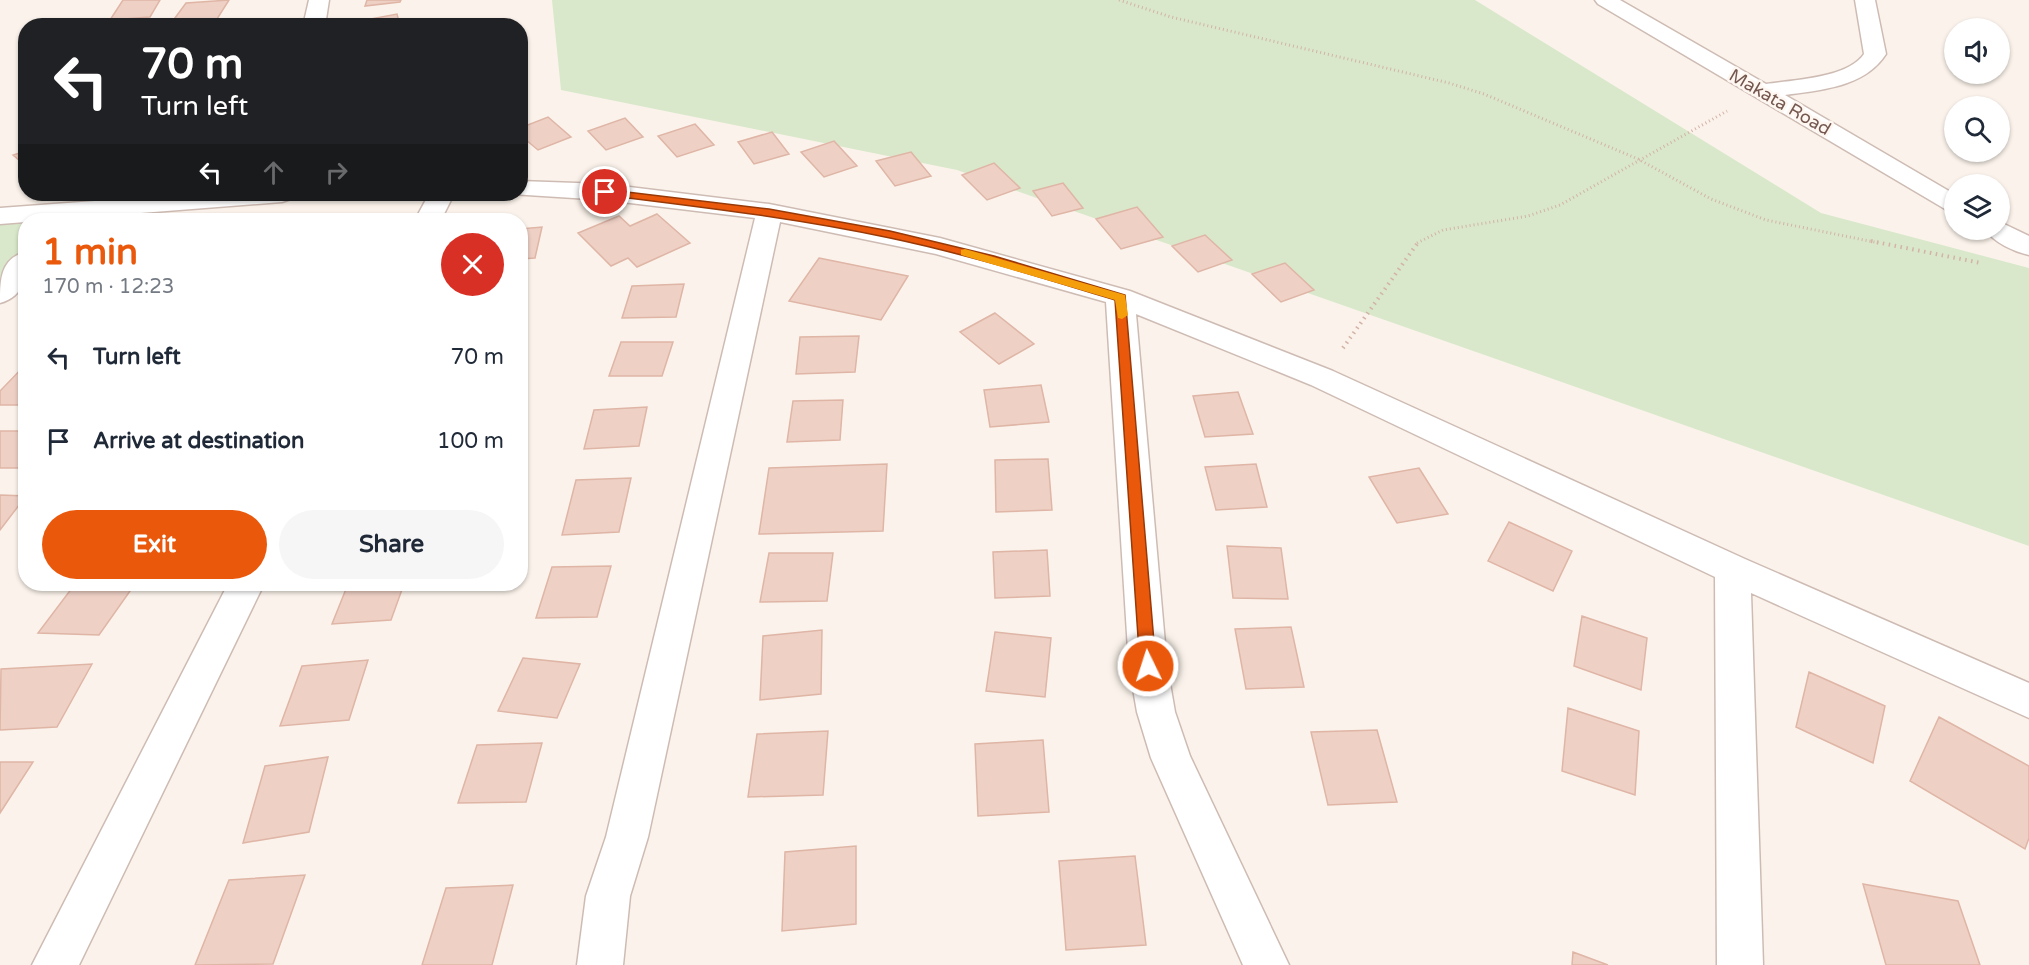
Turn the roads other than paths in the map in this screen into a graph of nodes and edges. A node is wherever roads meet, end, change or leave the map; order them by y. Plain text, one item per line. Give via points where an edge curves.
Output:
1 (319, 0) edge
2 (1605, 0) edge
3 (1865, 0) edge
4 (316, 18) edge
5 (1762, 92) junction
6 (528, 189) edge
7 (1944, 198) edge
8 (209, 201) edge
9 (769, 212) junction
10 (83, 213) edge
11 (0, 216) edge
12 (18, 216) edge
13 (2010, 236) edge
14 (2029, 247) edge
15 (18, 270) edge
16 (0, 294) edge
17 (1120, 297) junction
18 (1733, 569) junction
19 (243, 591) edge
20 (2029, 701) edge
21 (56, 965) edge
22 (600, 965) edge
23 (1266, 965) edge
24 (1740, 965) edge

1 - 4 street
2 - 5 street, Makata Road
3 - 5 street via 1875,54 1873,62 1844,77
5 - 7 street, Makata Road
6 - 9 street via 605,192
8 - 10 street
9 - 17 street via 940,246
9 - 22 street via 627,837 608,896
11 - 12 street
13 - 14 street
15 - 16 street
17 - 18 street via 1322,378
17 - 23 street via 1148,666 1155,712 1171,758
18 - 20 street
18 - 24 street
19 - 21 street

